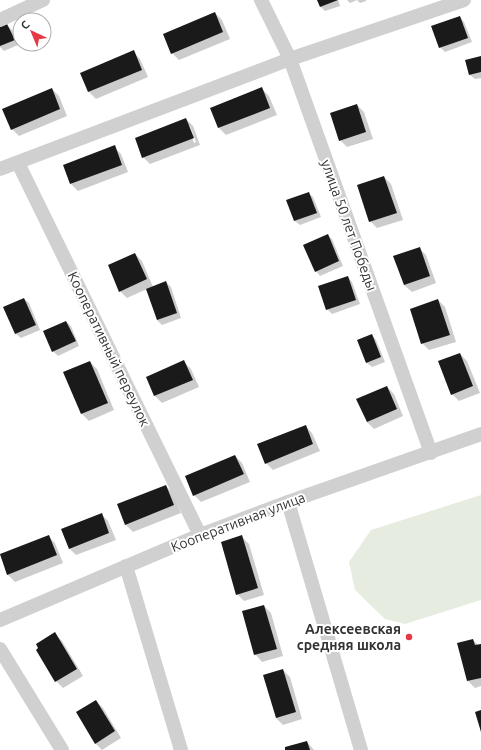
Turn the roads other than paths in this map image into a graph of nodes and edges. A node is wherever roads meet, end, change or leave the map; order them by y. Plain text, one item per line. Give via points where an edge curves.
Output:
1 (43, 0) edge
2 (261, 0) edge
3 (464, 0) edge
4 (0, 20) edge
5 (290, 59) junction
6 (18, 163) junction
7 (0, 169) edge
8 (481, 434) edge
9 (431, 453) junction
10 (288, 502) junction
11 (200, 535) junction
12 (126, 566) junction
13 (0, 620) edge
14 (0, 649) edge
15 (62, 750) edge
16 (181, 750) edge
17 (361, 750) edge

1 - 4 street
2 - 5 street, улица 50 лет Победы
3 - 5 street
5 - 6 street
5 - 9 street, улица 50 лет Победы
6 - 7 street
6 - 11 street, Кооперативный переулок
8 - 9 street, Кооперативная улица
9 - 10 street, Кооперативная улица
10 - 11 street, Кооперативная улица
10 - 17 street
11 - 12 street, Кооперативная улица
12 - 13 street, Кооперативная улица
12 - 16 street
14 - 15 street

